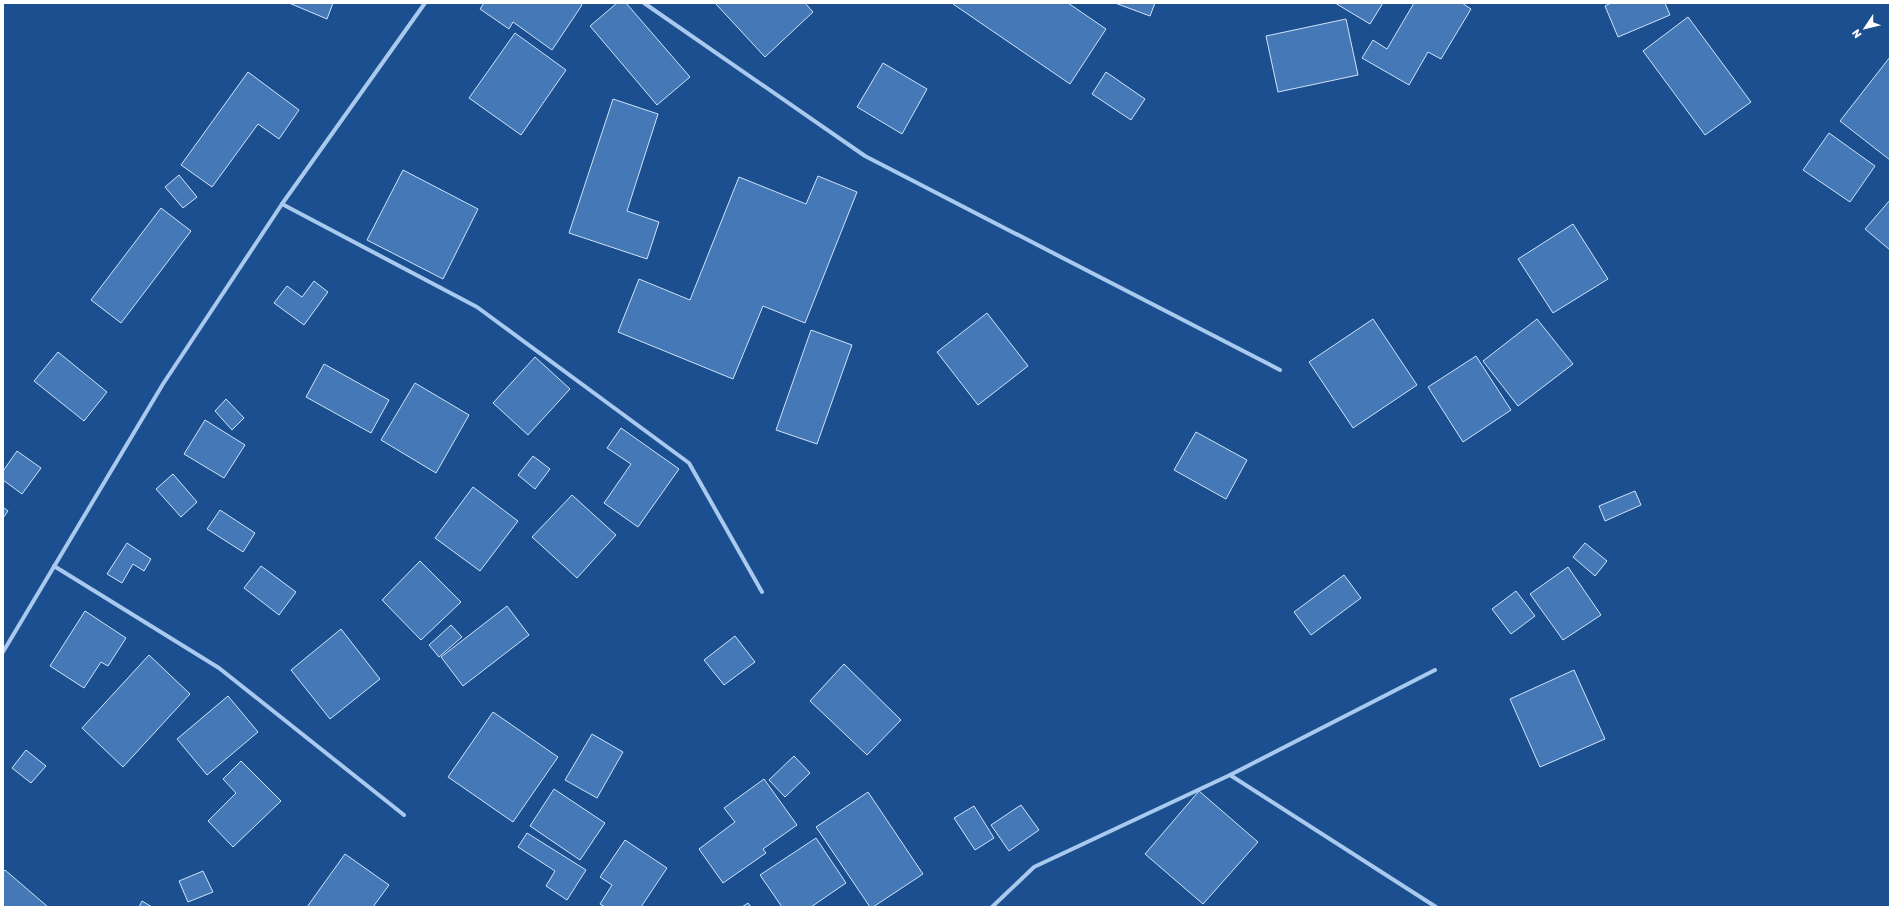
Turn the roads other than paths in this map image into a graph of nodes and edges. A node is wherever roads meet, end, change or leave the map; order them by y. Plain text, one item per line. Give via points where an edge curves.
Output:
1 (425, 3) edge
2 (644, 3) edge
3 (282, 204) junction
4 (1280, 370) dead end
5 (54, 566) junction
6 (762, 592) dead end
7 (3, 652) edge
8 (1435, 670) dead end
9 (1230, 775) junction
10 (404, 815) dead end
11 (992, 907) edge
12 (1436, 907) edge

1 - 3 street
2 - 4 street via 865,156
3 - 5 street via 163,384
3 - 6 street via 477,308 689,463
5 - 7 street
5 - 10 street via 219,668
8 - 9 street
9 - 11 street via 1034,867
9 - 12 street

